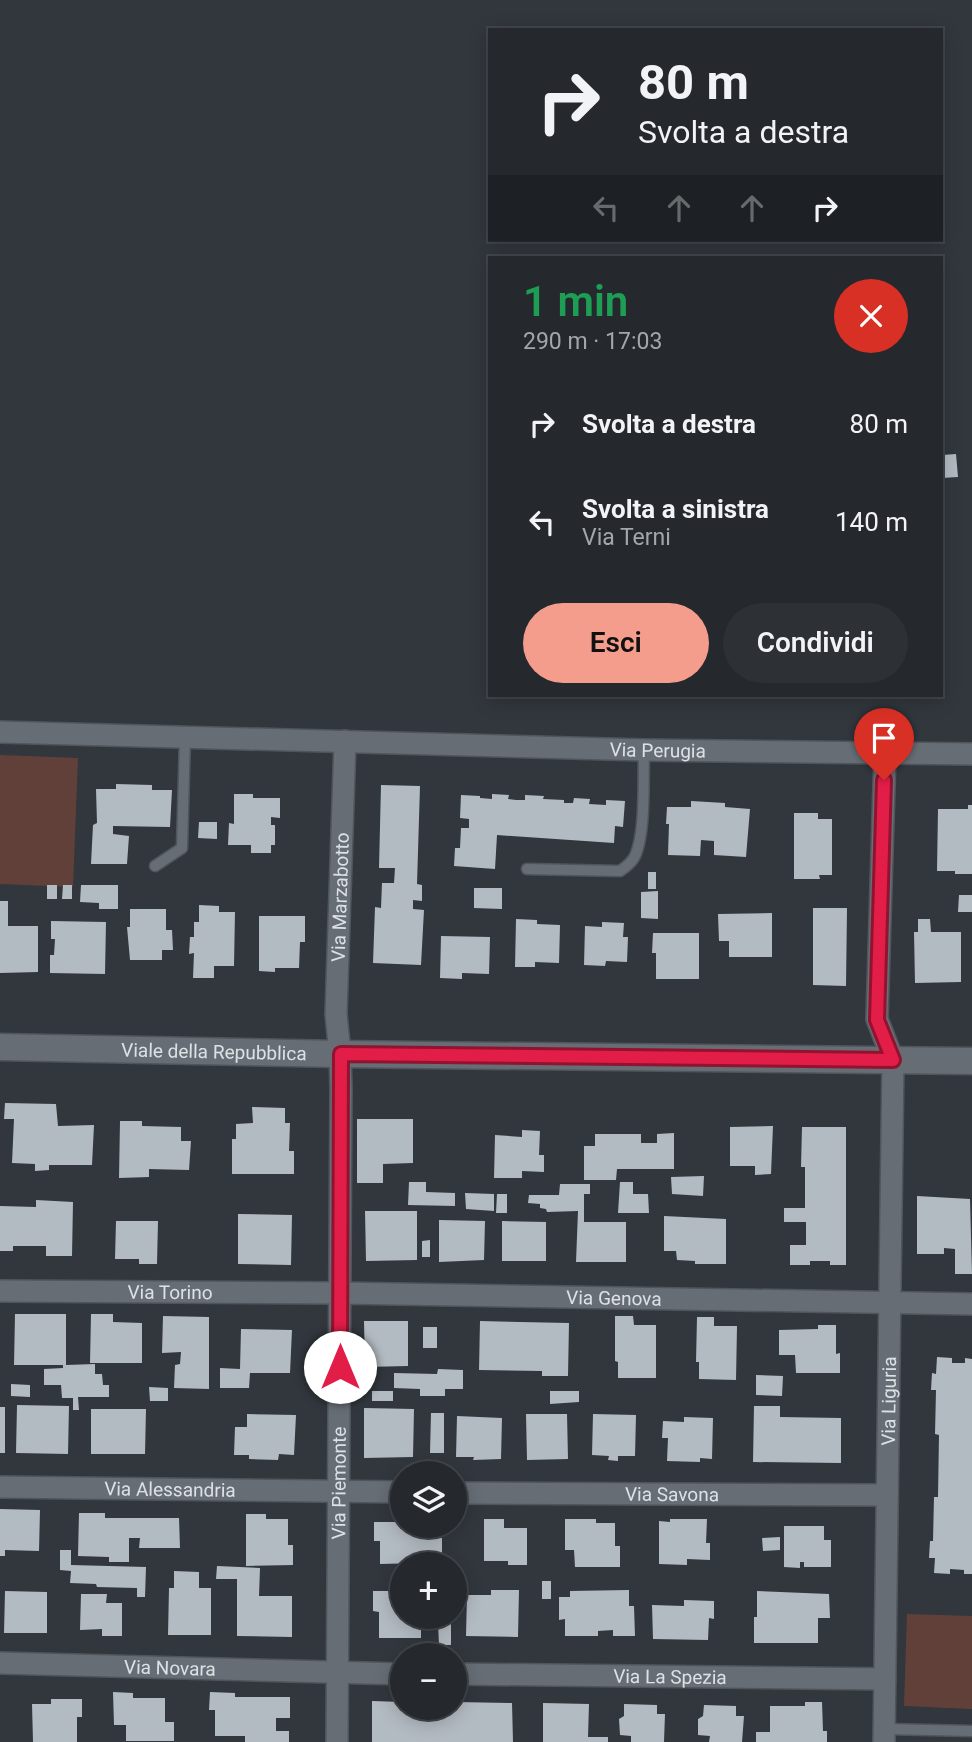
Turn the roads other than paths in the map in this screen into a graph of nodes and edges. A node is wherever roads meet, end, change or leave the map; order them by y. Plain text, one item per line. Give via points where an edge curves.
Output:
1 (0, 732) edge
2 (185, 737) junction
3 (345, 741) junction
4 (644, 750) junction
5 (885, 754) junction
6 (972, 754) edge
7 (155, 866) dead end
8 (527, 869) dead end
9 (0, 1047) edge
10 (341, 1054) junction
11 (893, 1060) junction
12 (972, 1061) edge
13 (0, 1291) edge
14 (340, 1293) junction
15 (890, 1302) junction
16 (972, 1304) edge
17 (0, 1487) edge
18 (339, 1492) junction
19 (390, 1492) edge
20 (467, 1493) edge
21 (887, 1495) junction
22 (0, 1663) edge
23 (338, 1673) junction
24 (390, 1674) edge
25 (467, 1674) edge
26 (886, 1679) junction
27 (972, 1731) edge
28 (885, 1735) edge
29 (337, 1742) edge

1 - 2 street, Via Perugia
2 - 3 street, Via Perugia
2 - 7 lane via 182,848
3 - 4 street, Via Perugia
3 - 10 street, Via Marzabotto via 335,1014
4 - 5 street, Via Perugia
4 - 8 lane via 641,833 635,858 620,871
5 - 6 street, Via Perugia
5 - 11 street via 877,1020
9 - 10 street, Viale della Repubblica
10 - 11 street, Viale della Repubblica
10 - 14 street, Via Piemonte
11 - 12 street, Viale della Repubblica
11 - 15 street, Via Liguria
13 - 14 street, Via Torino
14 - 15 street, Via Genova
14 - 18 street, Via Piemonte
15 - 16 street, Via Genova
15 - 21 street, Via Liguria
17 - 18 street, Via Alessandria
18 - 19 street
18 - 23 street, Via Piemonte
20 - 21 street, Via Savona
21 - 26 street, Via Liguria
22 - 23 street, Via Novara
23 - 24 street
23 - 29 street, Via Piemonte
25 - 26 street, Via La Spezia
26 - 28 street, Via Liguria
27 - 28 lane

